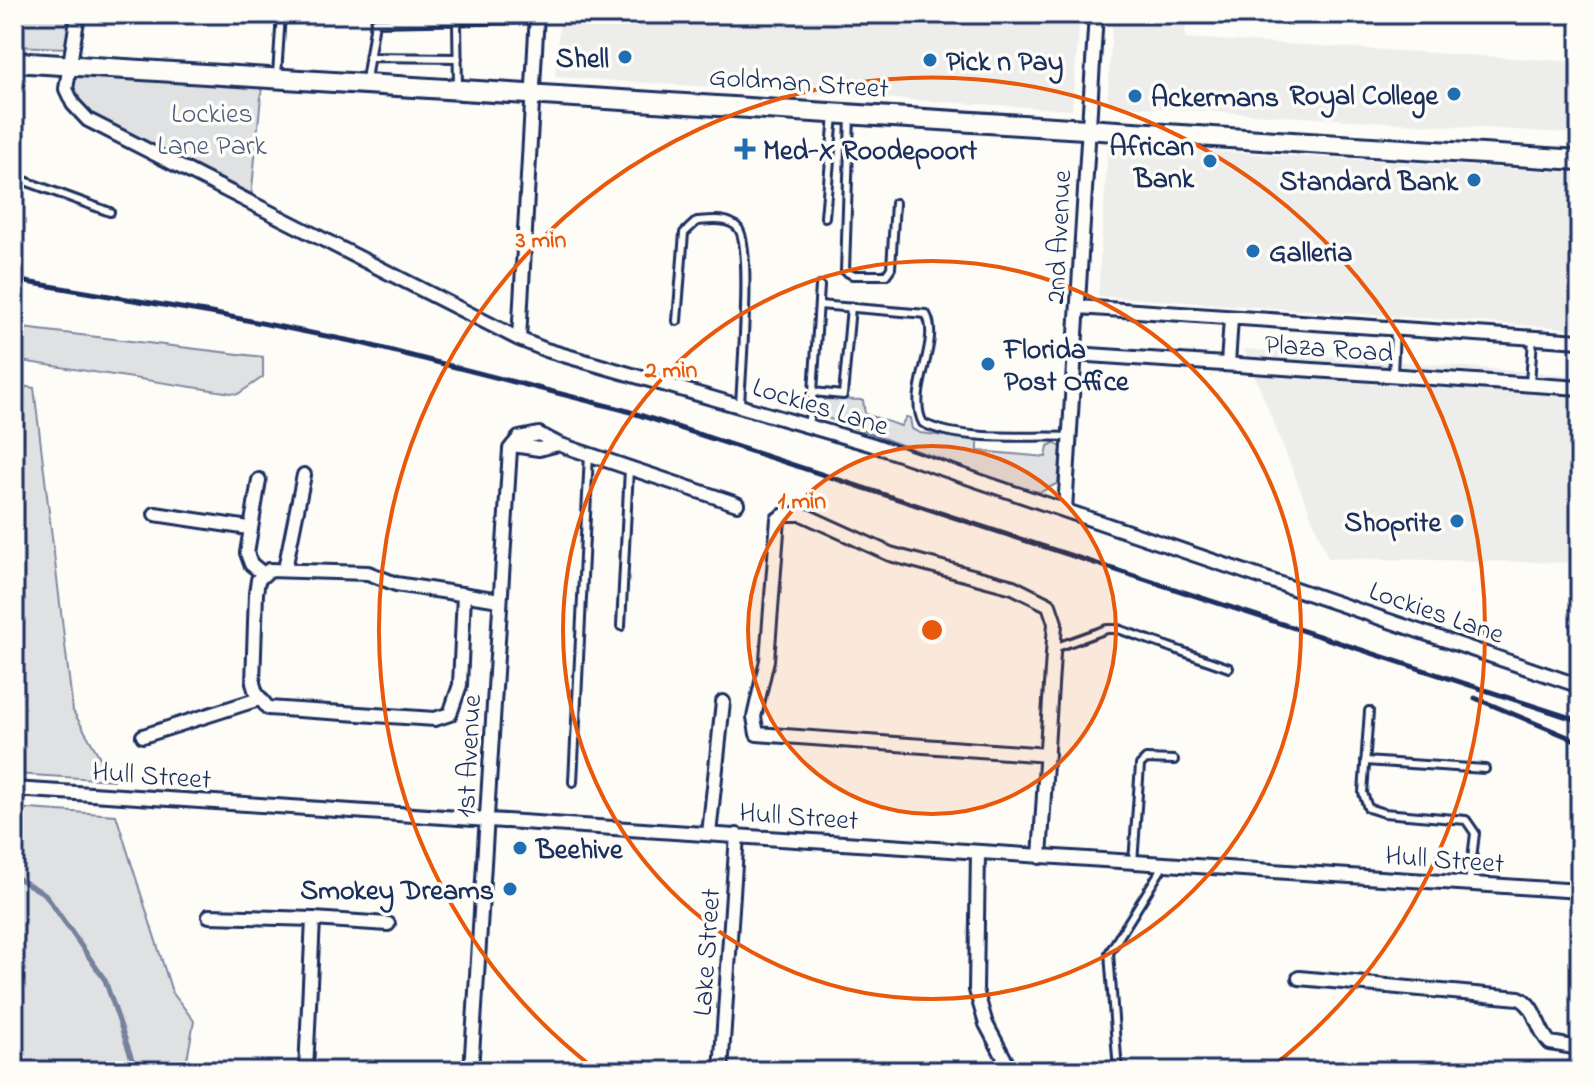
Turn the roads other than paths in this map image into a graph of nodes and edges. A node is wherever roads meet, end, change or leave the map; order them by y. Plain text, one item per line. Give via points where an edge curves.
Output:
1 (78, 14) edge
2 (281, 14) edge
3 (1096, 14) edge
4 (537, 17) edge
5 (457, 23) junction
6 (369, 57) junction
7 (458, 58) junction
8 (14, 62) edge
9 (72, 65) junction
10 (277, 78) junction
11 (366, 83) junction
12 (458, 88) junction
13 (532, 92) junction
14 (842, 112) junction
15 (1086, 128) junction
16 (1580, 160) edge
17 (14, 177) edge
18 (895, 203) dead end
19 (110, 212) dead end
20 (825, 217) dead end
21 (820, 286) dead end
22 (819, 305) junction
23 (851, 307) junction
24 (1078, 307) junction
25 (1231, 318) junction
26 (677, 321) dead end
27 (1395, 330) junction
28 (1533, 338) junction
29 (519, 339) junction
30 (1580, 341) edge
31 (1075, 354) junction
32 (1228, 364) junction
33 (1393, 375) junction
34 (1530, 384) junction
35 (1580, 388) edge
36 (813, 392) junction
37 (740, 406) junction
38 (808, 425) junction
39 (1070, 437) junction
40 (589, 454) junction
41 (629, 465) junction
42 (304, 475) dead end
43 (259, 480) dead end
44 (737, 504) dead end
45 (1065, 510) junction
46 (155, 514) dead end
47 (249, 528) junction
48 (285, 569) junction
49 (262, 573) junction
50 (464, 594) junction
51 (500, 600) junction
52 (621, 626) dead end
53 (1054, 648) junction
54 (1229, 668) dead end
55 (1580, 686) edge
56 (259, 699) junction
57 (723, 702) dead end
58 (1369, 711) dead end
59 (143, 736) dead end
60 (1048, 755) junction
61 (1174, 760) dead end
62 (1365, 761) junction
63 (1485, 769) dead end
64 (573, 782) dead end
65 (14, 789) edge
66 (487, 819) junction
67 (709, 834) junction
68 (737, 835) junction
69 (978, 852) junction
70 (1040, 857) junction
71 (1133, 863) junction
72 (1164, 865) junction
73 (1469, 884) junction
74 (1580, 891) edge
75 (209, 916) dead end
76 (313, 919) junction
77 (388, 924) dead end
78 (1299, 978) dead end
79 (1580, 1048) edge
80 (306, 1071) edge
81 (471, 1071) edge
82 (721, 1071) edge
83 (1011, 1071) edge
84 (1118, 1071) edge

1 - 9 street
2 - 10 lane
3 - 15 street, 2nd Avenue
4 - 5 lane
4 - 13 street
5 - 6 lane via 375,22
5 - 7 lane
6 - 7 lane
6 - 11 lane
7 - 12 lane
8 - 9 street, Goldman Street
9 - 10 street, Goldman Street
9 - 29 street, Lockies Lane via 68,95 78,111 104,131
10 - 11 street, Goldman Street
11 - 12 street, Goldman Street
12 - 13 street, Goldman Street
13 - 14 street, Goldman Street
13 - 29 street
14 - 15 street, Goldman Street
14 - 18 lane via 845,271 886,275 891,268
14 - 20 lane
15 - 16 street, Goldman Street
15 - 24 street, 2nd Avenue
17 - 19 lane
21 - 22 lane
22 - 23 lane
22 - 36 lane
23 - 36 lane via 843,395
23 - 39 lane via 926,314 930,328 918,405 923,423 968,433
24 - 25 street, Plaza Road
24 - 31 street, 2nd Avenue
25 - 27 street, Plaza Road
25 - 32 street
26 - 37 lane via 684,233 697,221 729,221 742,235 745,262
27 - 28 street, Plaza Road
27 - 33 lane
28 - 30 street, Plaza Road
28 - 34 lane
29 - 37 street, Lockies Lane
31 - 32 street, Plaza Road
31 - 39 street, 2nd Avenue
32 - 33 street, Plaza Road
33 - 34 street, Plaza Road
34 - 35 street, Plaza Road
36 - 38 lane
37 - 38 street, Lockies Lane
38 - 45 street, Lockies Lane
39 - 45 street, 2nd Avenue
40 - 41 street
40 - 51 street, 1st Avenue via 558,444 539,449 513,445 508,455
40 - 64 lane
41 - 44 street
41 - 52 lane
42 - 48 street
43 - 47 street
45 - 55 street, Lockies Lane
46 - 47 street
47 - 49 street via 249,560
48 - 49 street
48 - 50 street via 368,573 396,584
49 - 56 street via 256,593 253,683
50 - 51 street
50 - 56 street via 460,685 450,714 435,719 292,712 268,708
51 - 66 street, 1st Avenue
53 - 54 lane via 1118,629
53 - 60 street
53 - 60 street via 1049,605 1022,590 890,554 802,514 778,519 767,660 754,717 757,734
56 - 59 street
57 - 67 street
58 - 62 lane
60 - 70 street
61 - 71 lane via 1146,759 1140,765
62 - 63 lane
62 - 73 lane via 1363,793 1368,808 1471,824 1475,833
65 - 66 street, Hull Street
66 - 67 street, Hull Street
66 - 81 street, 1st Avenue
67 - 68 street, Hull Street
68 - 69 street, Hull Street
68 - 82 street, Lake Street
69 - 70 street, Hull Street
69 - 83 street via 978,1000
70 - 71 street, Hull Street
71 - 72 street, Hull Street
72 - 73 street, Hull Street
72 - 84 lane via 1109,953
73 - 74 street, Hull Street
75 - 76 street
76 - 77 street
76 - 80 street
78 - 79 street via 1519,998 1529,1005 1550,1043

